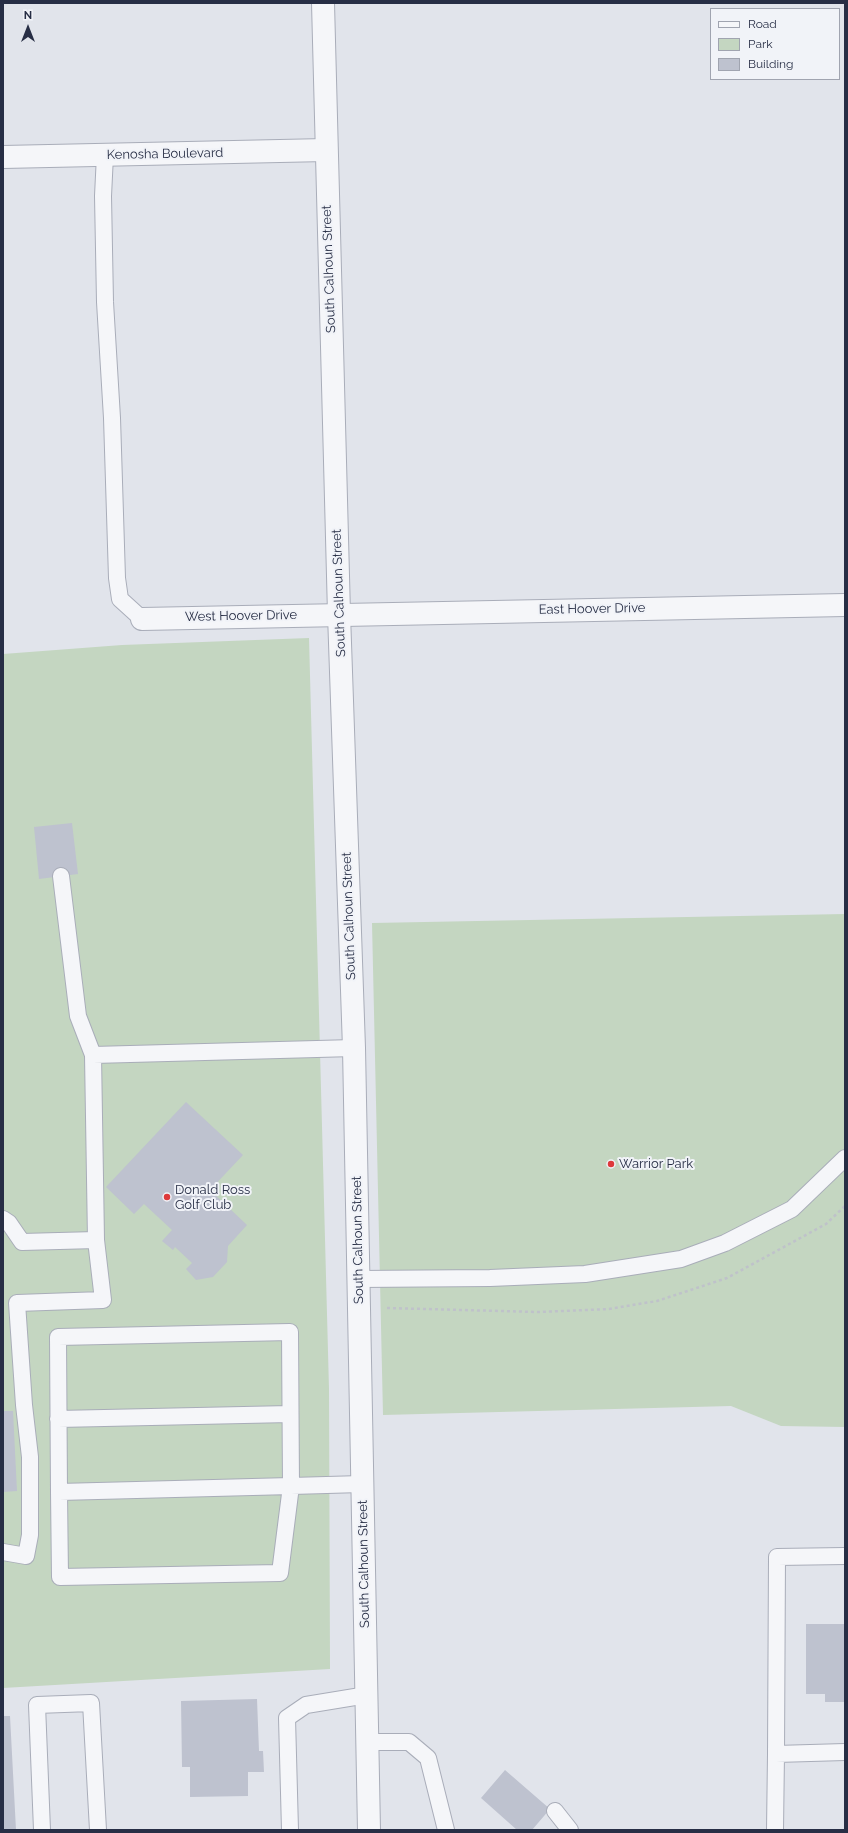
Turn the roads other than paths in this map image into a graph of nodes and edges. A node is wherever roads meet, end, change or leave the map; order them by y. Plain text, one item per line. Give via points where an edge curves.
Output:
1 (323, 3) edge
2 (326, 150) junction
3 (105, 155) junction
4 (3, 157) edge
5 (845, 605) edge
6 (339, 614) junction
7 (142, 618) joint
8 (61, 876) dead end
9 (354, 1048) junction
10 (94, 1055) junction
11 (845, 1158) edge
12 (3, 1219) edge
13 (96, 1240) junction
14 (358, 1279) junction
15 (290, 1414) junction
16 (58, 1419) junction
17 (362, 1484) junction
18 (291, 1486) junction
19 (59, 1492) junction
20 (3, 1552) edge
21 (845, 1556) edge
22 (367, 1695) junction
23 (368, 1742) junction
24 (845, 1752) edge
25 (776, 1754) junction
26 (555, 1811) dead end
27 (42, 1830) edge
28 (98, 1830) edge
29 (290, 1830) edge
30 (369, 1830) edge
31 (446, 1830) edge
32 (570, 1830) edge
33 (775, 1830) edge

1 - 2 street, South Calhoun Street
2 - 3 street, Kenosha Boulevard
2 - 6 street, South Calhoun Street
3 - 4 street, Kenosha Boulevard
3 - 7 lane via 105,302 117,578 120,599
5 - 6 street, East Hoover Drive
6 - 7 street, West Hoover Drive
6 - 9 street, South Calhoun Street
8 - 10 lane via 78,1016
9 - 10 lane
9 - 14 street, South Calhoun Street
10 - 13 lane
11 - 14 lane via 792,1208 725,1243 681,1259 585,1274
12 - 13 lane via 9,1223 22,1242
13 - 20 lane via 103,1300 17,1303 30,1457 30,1535 26,1556
14 - 17 street, South Calhoun Street
15 - 16 lane
15 - 16 lane via 290,1332 250,1332 58,1337
15 - 18 lane
16 - 19 lane
17 - 18 lane
17 - 22 street, South Calhoun Street
18 - 19 lane
18 - 19 lane via 280,1573 60,1577
21 - 25 lane via 778,1557
22 - 23 street, South Calhoun Street
22 - 29 lane via 306,1705 287,1718
23 - 30 street, South Calhoun Street
23 - 31 lane via 409,1742 428,1758
24 - 25 lane
25 - 33 lane
26 - 32 lane
27 - 28 lane via 37,1705 91,1703

